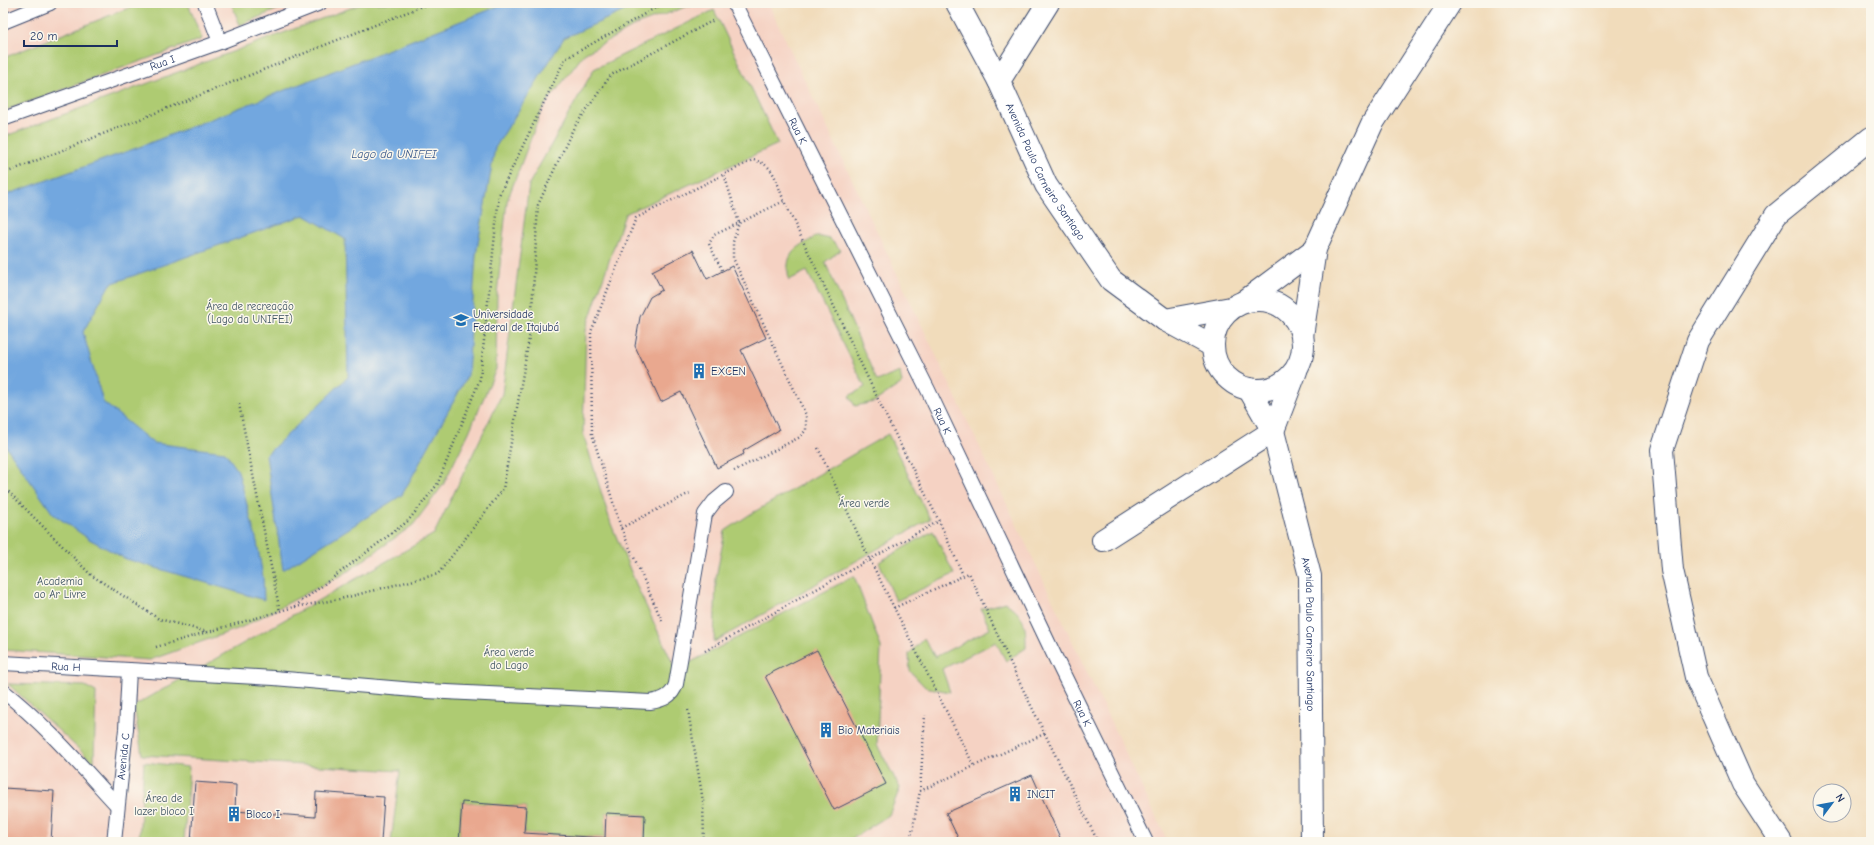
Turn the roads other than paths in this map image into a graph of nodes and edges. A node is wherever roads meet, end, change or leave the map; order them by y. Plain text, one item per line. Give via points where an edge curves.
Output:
1 (50, 3) edge
2 (205, 3) edge
3 (320, 3) edge
4 (734, 3) edge
5 (957, 3) edge
6 (1048, 3) edge
7 (1450, 3) edge
8 (3, 22) edge
9 (220, 42) junction
10 (999, 81) junction
11 (3, 119) edge
12 (1871, 138) edge
13 (1315, 249) junction
14 (1238, 305) junction
15 (1165, 320) junction
16 (1302, 336) junction
17 (1213, 346) junction
18 (1298, 365) junction
19 (1249, 389) junction
20 (1273, 431) junction
21 (726, 492) dead end
22 (1103, 540) dead end
23 (3, 662) edge
24 (129, 670) junction
25 (3, 691) edge
26 (117, 805) junction
27 (114, 842) edge
28 (1146, 842) edge
29 (1312, 842) edge
30 (1781, 842) edge

1 - 8 lane
2 - 9 lane
3 - 9 lane, Rua I
4 - 28 lane, Rua K via 928,390
5 - 10 street, Avenida Paulo Carneiro Santiago
6 - 10 street
7 - 13 street via 1372,124
9 - 11 lane, Rua I
10 - 15 street, Avenida Paulo Carneiro Santiago via 1046,184 1111,280
12 - 30 street via 1776,216 1698,341 1662,450 1672,570 1696,677 1743,784
13 - 14 street
13 - 16 street
14 - 15 street
14 - 16 street via 1260,300 1274,302 1287,310
14 - 17 street via 1221,319 1214,332
15 - 17 street, Avenida Paulo Carneiro Santiago
16 - 18 street
17 - 19 street via 1216,361 1223,374 1235,384
18 - 19 street via 1290,377 1278,386 1263,390
18 - 20 street
19 - 20 street, Avenida Paulo Carneiro Santiago
20 - 22 street
20 - 29 street, Avenida Paulo Carneiro Santiago via 1310,576
21 - 24 lane, Rua H via 705,514 674,690 669,696 650,702 426,691 274,678
23 - 24 lane, Rua H
24 - 26 lane, Avenida C via 126,729
25 - 26 lane via 72,756
26 - 27 lane, Avenida C

